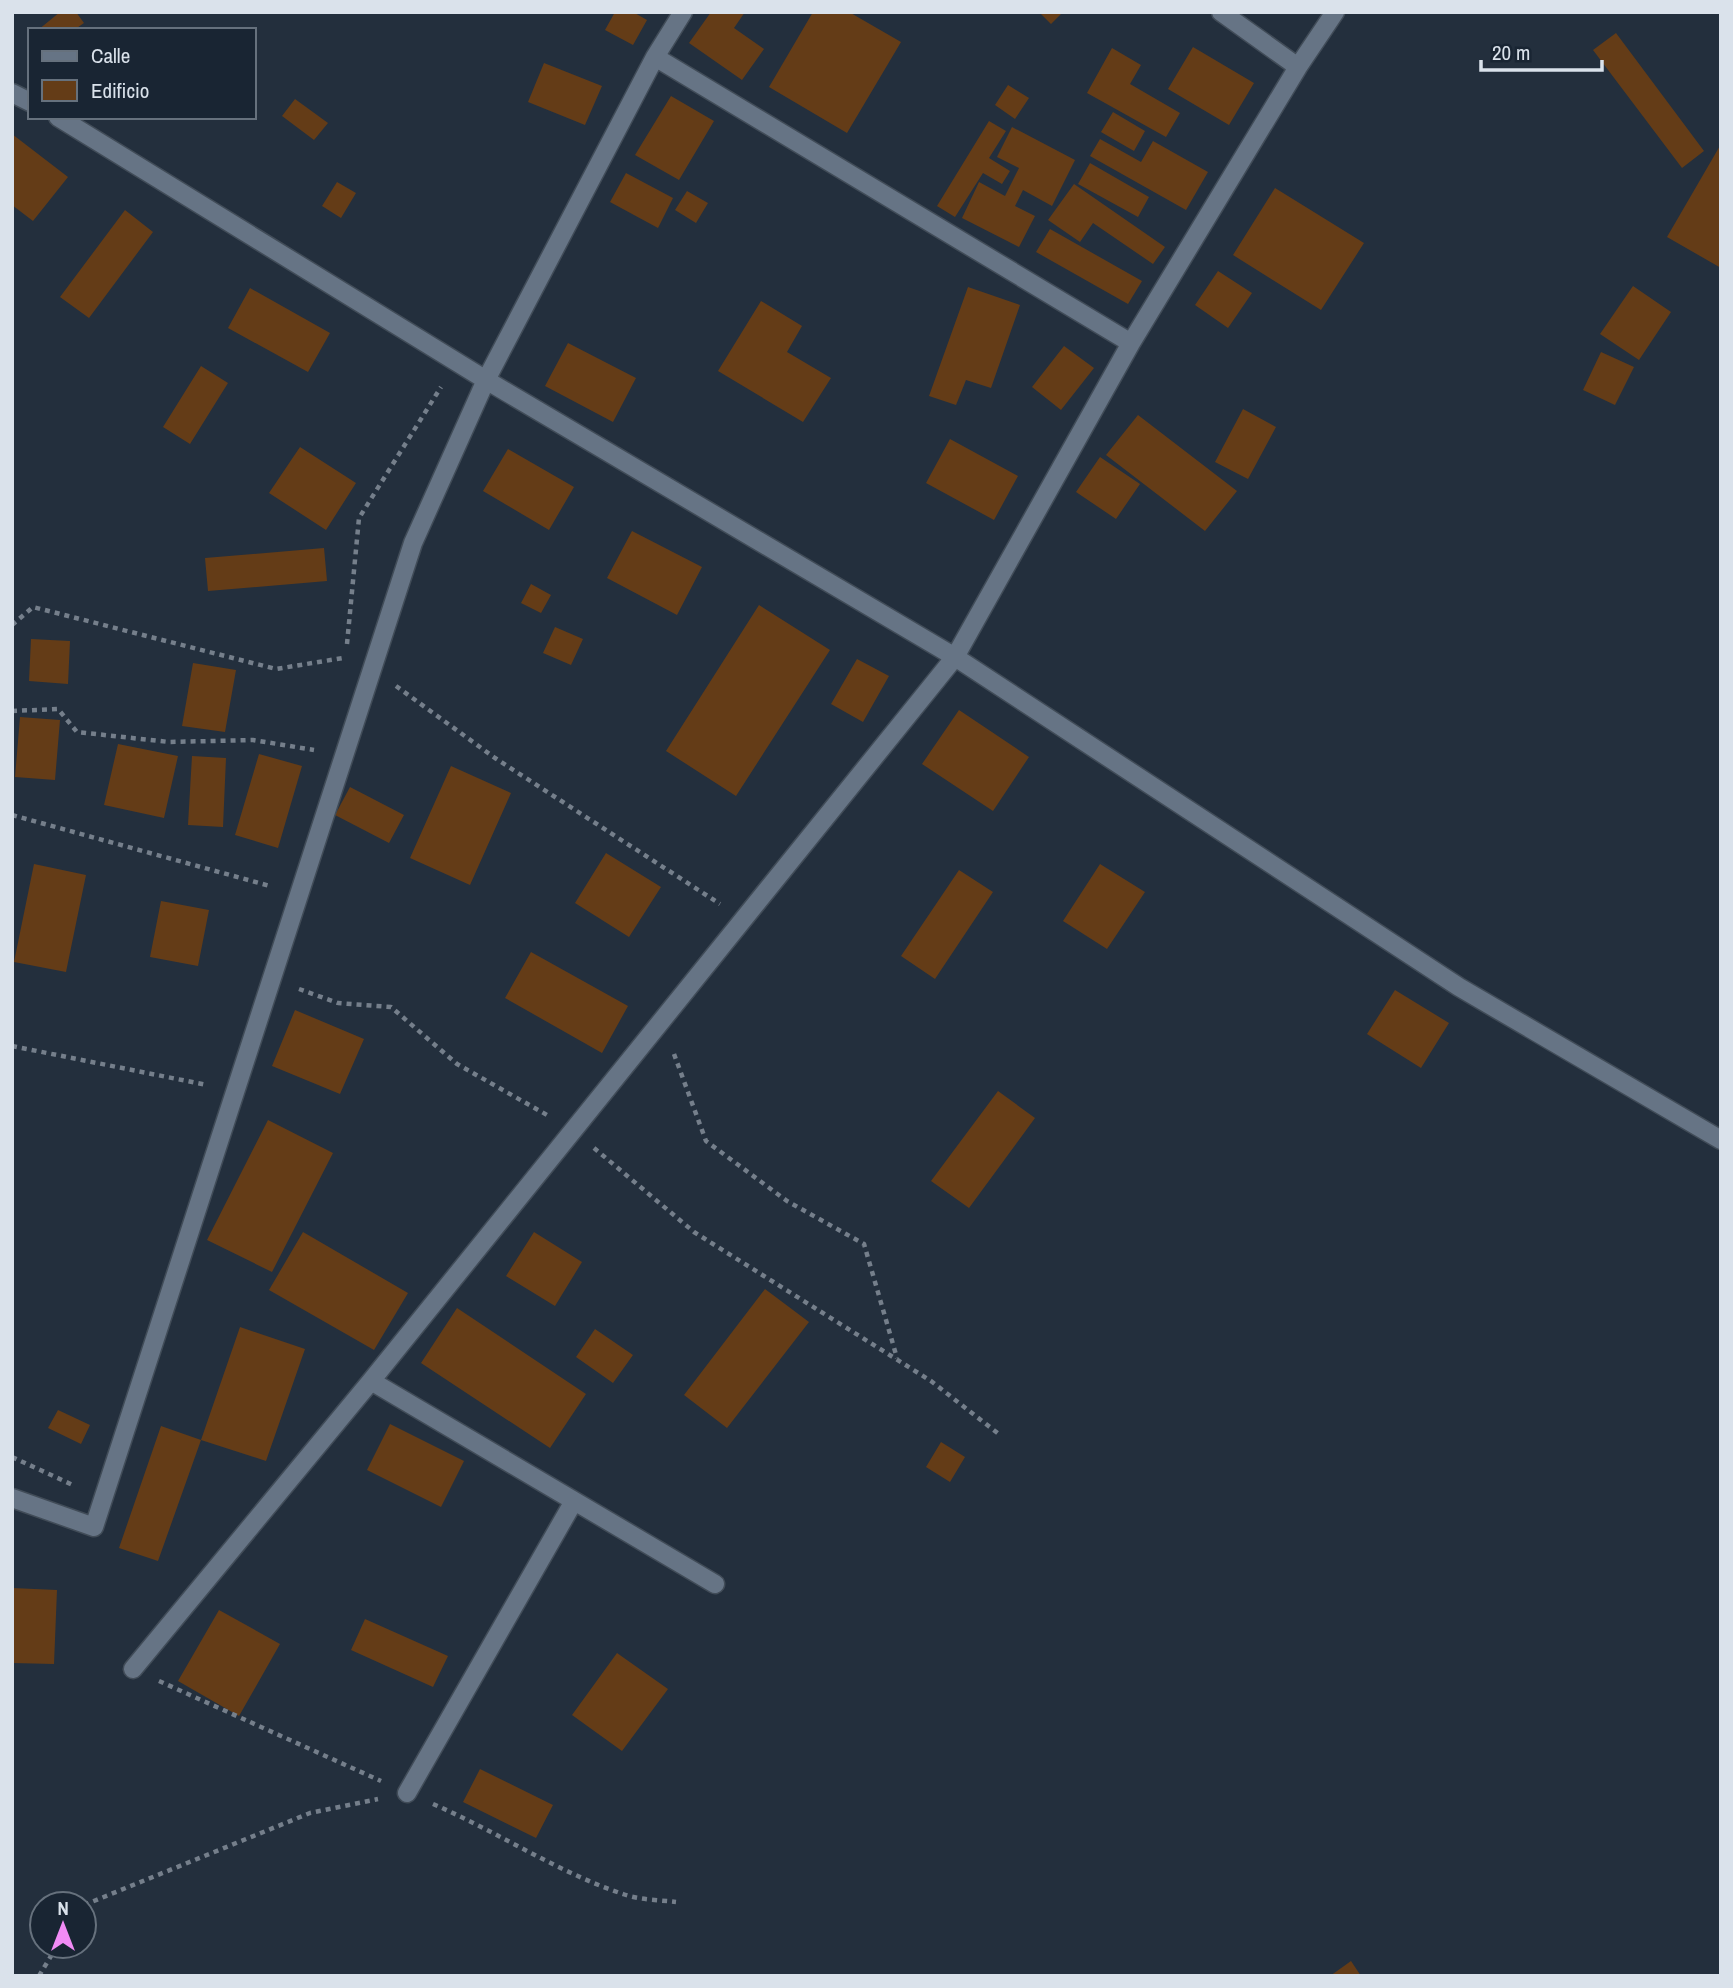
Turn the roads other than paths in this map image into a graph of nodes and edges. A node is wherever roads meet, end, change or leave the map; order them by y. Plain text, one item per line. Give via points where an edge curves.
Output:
1 (683, 12) edge
2 (1221, 12) edge
3 (1335, 12) edge
4 (655, 57) junction
5 (1298, 66) junction
6 (12, 93) edge
7 (28, 101) edge
8 (61, 119) edge
9 (1131, 343) junction
10 (486, 380) junction
11 (955, 657) junction
12 (1721, 1140) edge
13 (371, 1381) junction
14 (12, 1498) edge
15 (574, 1501) junction
16 (715, 1584) dead end
17 (133, 1669) road end
18 (407, 1793) road end

1 - 4 street
2 - 5 street
3 - 5 street
4 - 9 street
4 - 10 street
5 - 9 street
6 - 7 street
8 - 10 street
9 - 11 street
10 - 11 street
10 - 14 street via 413,543 94,1527
11 - 12 street via 1459,987
11 - 13 street
13 - 15 street
13 - 17 street
15 - 16 street
15 - 18 street

